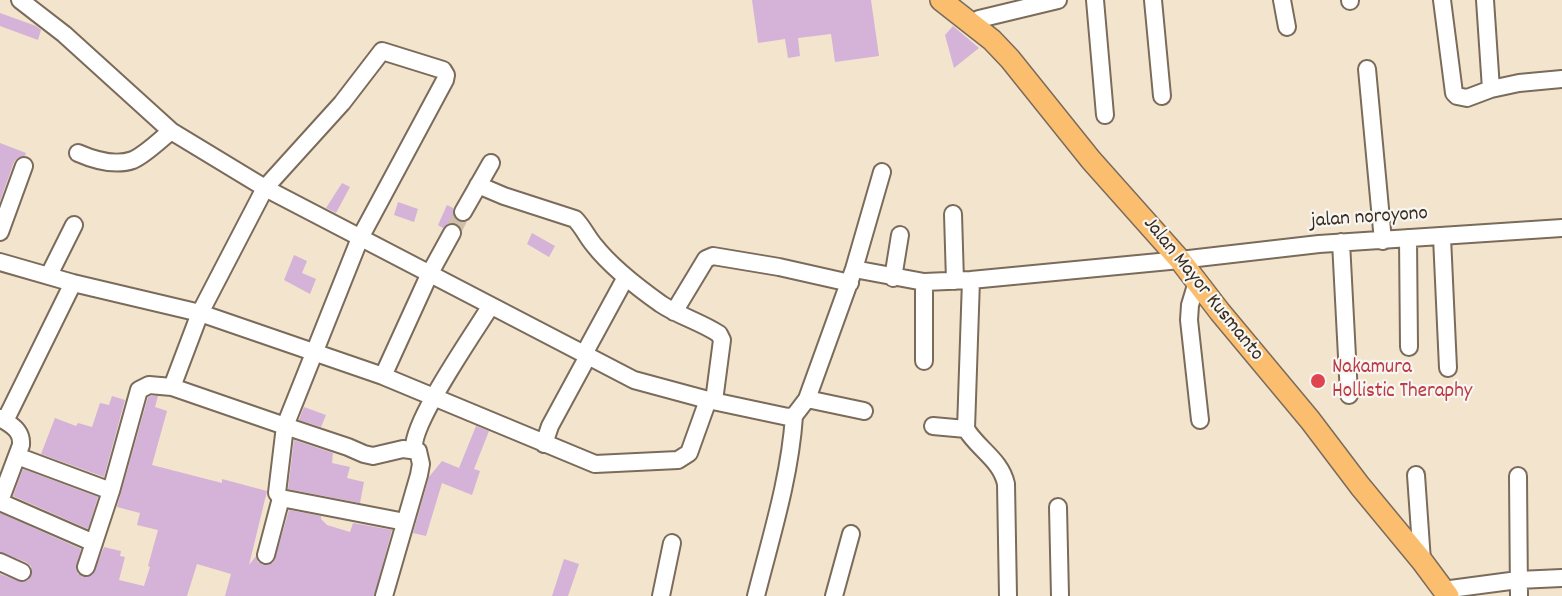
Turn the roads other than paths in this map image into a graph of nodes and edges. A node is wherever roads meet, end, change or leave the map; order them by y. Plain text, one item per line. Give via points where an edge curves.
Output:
1 (20, 0) edge
2 (941, 0) edge
3 (1058, 0) edge
4 (1095, 0) edge
5 (1153, 0) edge
6 (1282, 0) edge
7 (1442, 0) edge
8 (1485, 0) edge
9 (982, 14) edge
10 (1287, 27) dead end
11 (1367, 69) dead end
12 (1562, 79) edge
13 (1491, 89) junction
14 (1162, 96) dead end
15 (1105, 115) dead end
16 (168, 129) junction
17 (78, 153) dead end
18 (491, 163) dead end
19 (24, 166) dead end
20 (882, 172) dead end
21 (478, 185) junction
22 (265, 188) junction
23 (463, 212) tunnel mouth
24 (953, 214) dead end
25 (74, 225) dead end
26 (1562, 228) edge
27 (0, 232) edge
28 (452, 233) tunnel mouth
29 (900, 235) dead end
30 (1442, 237) junction
31 (360, 238) junction
32 (1407, 238) junction
33 (1383, 241) junction
34 (1341, 242) junction
35 (1180, 260) junction
36 (0, 262) edge
37 (430, 273) junction
38 (49, 275) junction
39 (852, 276) junction
40 (626, 277) junction
41 (893, 278) junction
42 (963, 280) junction
43 (924, 282) junction
44 (1197, 282) junction
45 (73, 283) junction
46 (490, 307) junction
47 (674, 312) junction
48 (200, 313) junction
49 (1409, 347) dead end
50 (314, 352) junction
51 (586, 355) junction
52 (924, 361) dead end
53 (1448, 368) dead end
54 (383, 376) junction
55 (172, 387) junction
56 (1349, 395) dead end
57 (434, 396) junction
58 (807, 399) junction
59 (711, 400) junction
60 (864, 411) dead end
61 (794, 416) junction
62 (2, 420) edge
63 (1200, 420) dead end
64 (285, 426) junction
65 (933, 426) dead end
66 (966, 429) junction
67 (544, 444) junction
68 (418, 451) junction
69 (16, 456) junction
70 (1416, 476) dead end
71 (1518, 476) dead end
72 (111, 491) junction
73 (281, 498) junction
74 (0, 501) edge
75 (1058, 507) dead end
76 (405, 522) junction
77 (851, 534) dead end
78 (94, 543) junction
79 (672, 543) dead end
80 (266, 555) dead end
81 (1422, 561) junction
82 (0, 562) edge
83 (86, 567) dead end
84 (22, 572) dead end
85 (1562, 578) edge
86 (1519, 588) edge
87 (1446, 593) edge
88 (384, 596) edge
89 (661, 596) edge
90 (756, 596) edge
91 (834, 596) edge
92 (1008, 596) edge
93 (1060, 596) edge

1 - 16 street via 64,34
2 - 9 main road, Jalan Mayor Kusmanto
3 - 9 street
4 - 15 street
5 - 14 street
6 - 10 street
7 - 13 street via 1454,93 1467,98
8 - 13 street
9 - 35 main road, Jalan Mayor Kusmanto via 992,40
11 - 33 street
12 - 13 street
16 - 17 street via 134,159 125,162 103,161
16 - 22 street
18 - 21 street
19 - 27 street
20 - 39 street
21 - 23 street
21 - 40 street via 575,219
22 - 31 street
22 - 31 street via 342,103 382,51 443,70 445,80
22 - 48 street
24 - 42 street
25 - 38 street
26 - 30 street, jalan noroyono
28 - 37 street
29 - 41 street
30 - 32 street, jalan noroyono
30 - 53 street
31 - 37 street
31 - 50 street
32 - 33 street, jalan noroyono
32 - 49 street
33 - 34 street, jalan noroyono
34 - 35 street, jalan noroyono
34 - 56 street
35 - 42 street, jalan noroyono
35 - 44 main road, Jalan Mayor Kusmanto
36 - 38 street
37 - 46 street
37 - 54 street
38 - 45 street
39 - 41 street, jalan noroyono
39 - 47 street, jalan noroyono via 713,256 706,259
39 - 58 street
40 - 47 street
40 - 51 street
41 - 43 street, jalan noroyono
42 - 43 street, jalan noroyono
42 - 66 street
43 - 52 street
44 - 63 street via 1189,320
44 - 81 main road, Jalan Mayor Kusmanto
45 - 48 street
45 - 62 street
46 - 51 street
46 - 57 street
47 - 59 street via 719,334 722,340
48 - 50 street
48 - 55 street
50 - 54 street
50 - 64 street
51 - 59 street via 638,381
51 - 67 street
54 - 57 street
55 - 64 street
55 - 72 street via 149,385 139,390
57 - 67 street
57 - 68 street via 414,441
58 - 60 street
58 - 61 street
59 - 61 street
59 - 67 street via 689,453 678,460 595,464
61 - 90 street via 793,439
62 - 69 street via 21,437
64 - 68 street via 373,456 403,449
64 - 73 street via 277,493
65 - 66 street
66 - 92 street via 1004,474
68 - 76 street via 419,475
69 - 72 street
69 - 74 street
70 - 81 street
71 - 86 street
72 - 78 street
73 - 76 street
73 - 80 street
74 - 78 street
75 - 93 street
76 - 88 street
77 - 91 street
78 - 83 street
79 - 89 street
81 - 87 main road, Jalan Mayor Kusmanto
82 - 84 street
85 - 86 street
86 - 87 street

